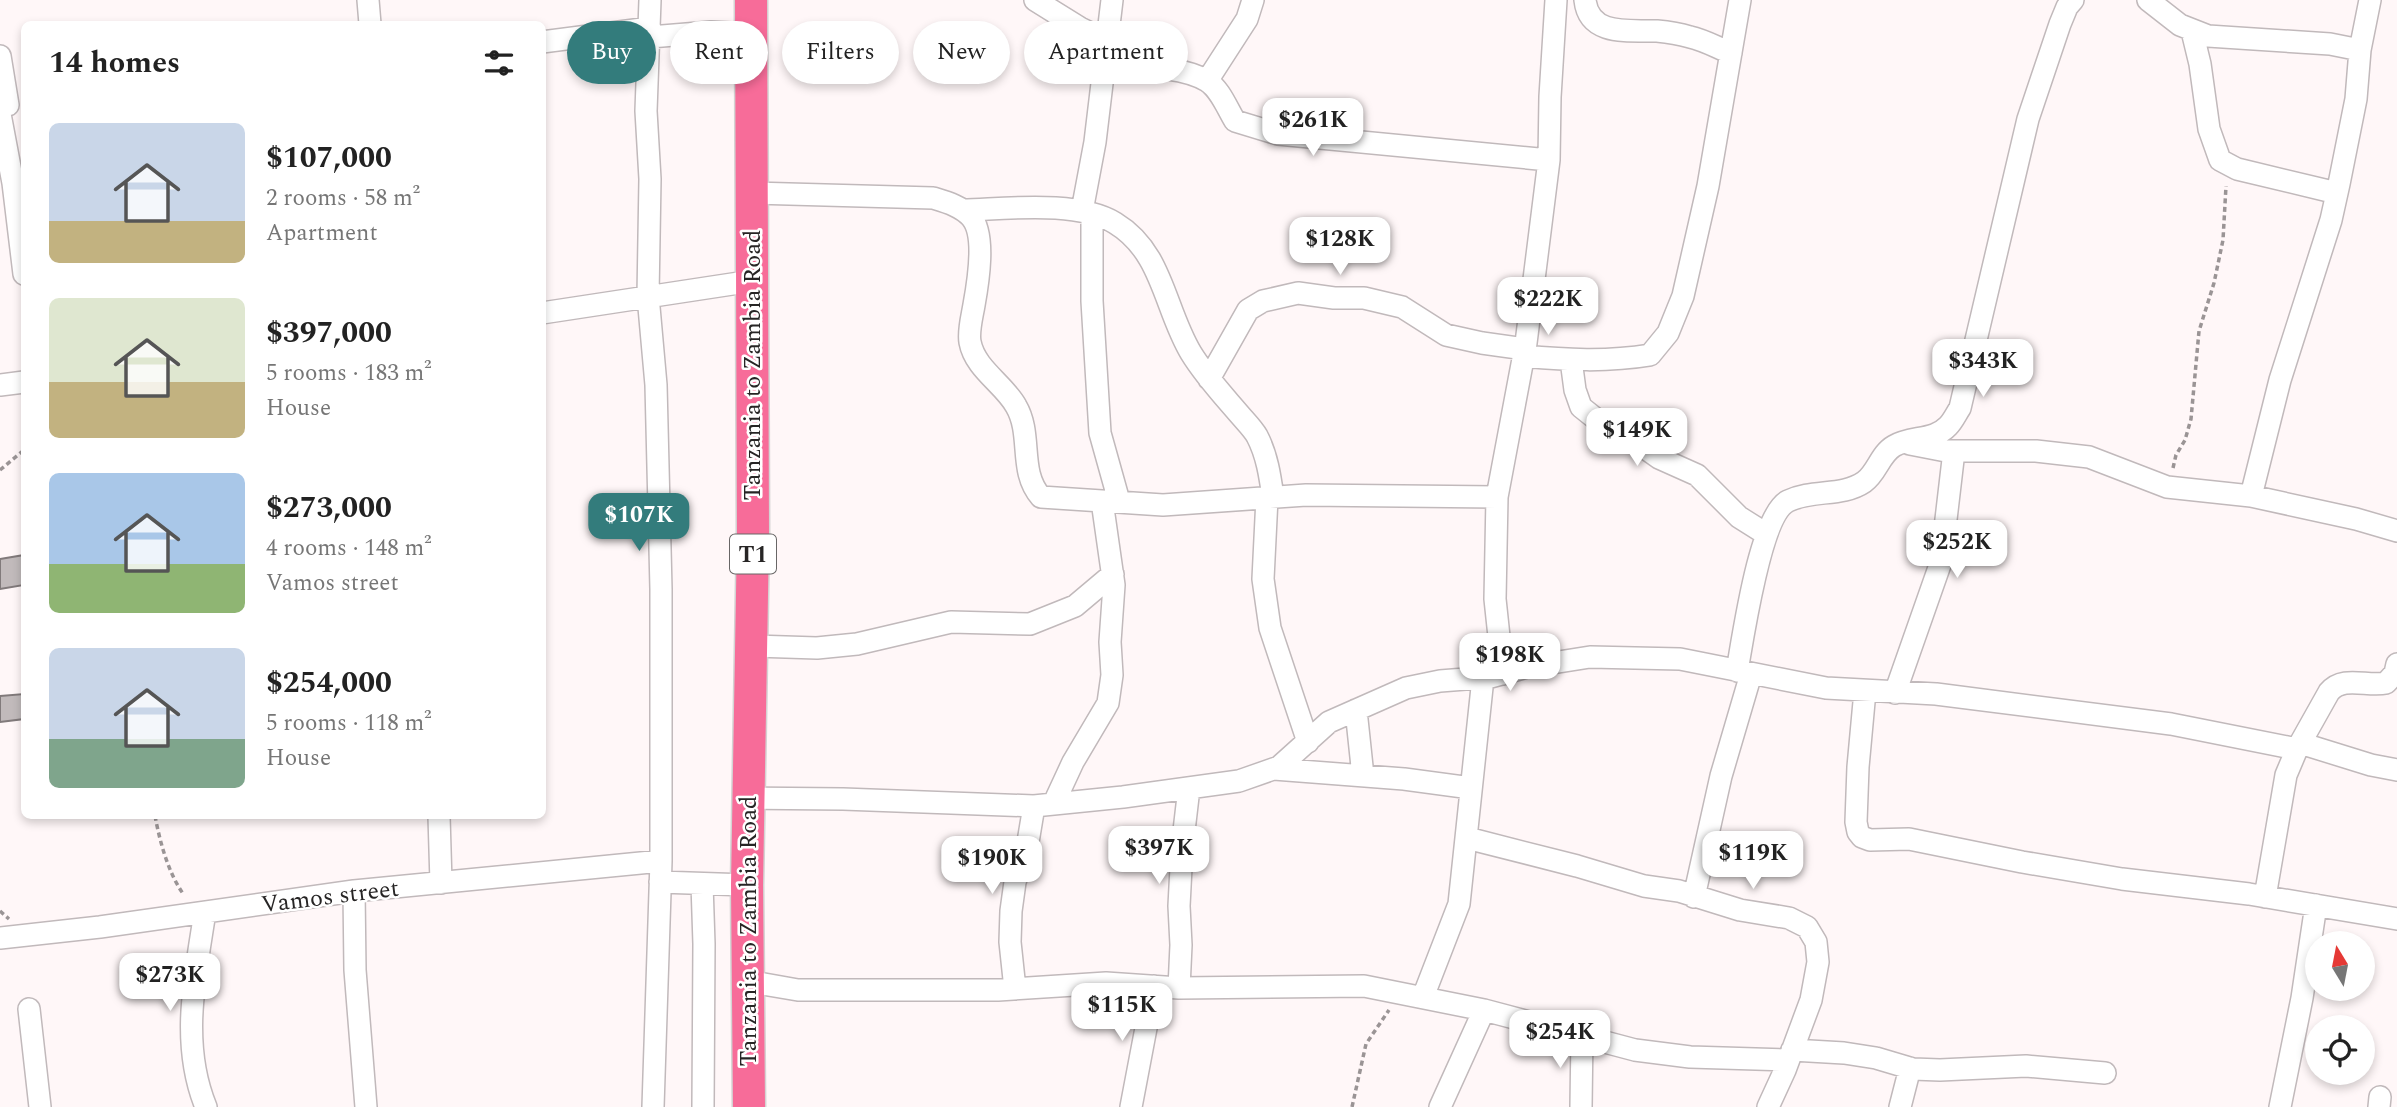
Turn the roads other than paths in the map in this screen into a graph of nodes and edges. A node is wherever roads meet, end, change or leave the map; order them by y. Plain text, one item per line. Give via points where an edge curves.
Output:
1 (369, 0) edge
2 (650, 0) edge
3 (751, 0) edge
4 (1035, 0) edge
5 (1112, 0) edge
6 (1253, 0) edge
7 (1556, 0) edge
8 (1585, 0) edge
9 (1740, 0) edge
10 (2073, 0) edge
11 (2148, 0) edge
12 (2370, 0) edge
13 (370, 21) edge
14 (650, 21) edge
15 (751, 21) edge
16 (1069, 21) edge
17 (1109, 21) edge
18 (2192, 31) junction
19 (567, 40) edge
20 (546, 42) edge
21 (2360, 50) junction
22 (1731, 53) junction
23 (0, 56) edge
24 (1188, 74) edge
25 (1207, 81) junction
26 (647, 84) edge
27 (751, 84) edge
28 (1102, 84) edge
29 (8, 107) edge
30 (1549, 160) junction
31 (752, 193) junction
32 (2337, 193) junction
33 (963, 210) junction
34 (1087, 213) junction
35 (21, 249) edge
36 (752, 281) junction
37 (648, 296) junction
38 (546, 312) edge
39 (1524, 352) junction
40 (1571, 360) junction
41 (1209, 379) junction
42 (21, 382) edge
43 (0, 385) edge
44 (1903, 443) junction
45 (1954, 451) junction
46 (2251, 496) junction
47 (1497, 497) junction
48 (1270, 498) junction
49 (1111, 501) junction
50 (2397, 531) edge
51 (1766, 534) junction
52 (1113, 574) junction
53 (751, 646) junction
54 (2397, 664) edge
55 (1744, 672) junction
56 (1493, 676) junction
57 (1865, 691) junction
58 (1895, 693) junction
59 (1356, 710) junction
60 (1308, 742) junction
61 (2299, 746) junction
62 (1274, 769) junction
63 (2397, 770) edge
64 (1363, 776) junction
65 (1189, 788) junction
66 (1471, 788) junction
67 (748, 798) junction
68 (1044, 804) junction
69 (439, 819) edge
70 (1467, 838) junction
71 (661, 872) junction
72 (441, 883) junction
73 (702, 884) junction
74 (747, 885) junction
75 (354, 891) junction
76 (1694, 897) junction
77 (2265, 897) junction
78 (2316, 905) junction
79 (201, 913) junction
80 (2397, 919) edge
81 (0, 938) edge
82 (746, 981) junction
83 (1154, 986) junction
84 (1179, 988) junction
85 (1015, 989) junction
86 (1413, 995) junction
87 (29, 1009) dead end
88 (1484, 1010) junction
89 (1582, 1034) junction
90 (1790, 1055) junction
91 (1910, 1068) junction
92 (2105, 1073) dead end
93 (40, 1107) edge
94 (206, 1107) edge
95 (366, 1107) edge
96 (653, 1107) edge
97 (703, 1107) edge
98 (749, 1107) edge
99 (1131, 1107) edge
100 (1440, 1107) edge
101 (1581, 1107) edge
102 (1768, 1107) edge
103 (1900, 1107) edge
104 (2280, 1107) edge

1 - 13 street
2 - 14 street
3 - 15 highway, Tanzania to Zambia Road / T1
4 - 16 street
5 - 17 street
6 - 25 street via 1247,19
7 - 30 street
8 - 22 street via 1592,19 1604,27 1692,37
9 - 22 street
10 - 44 street via 2060,24 2028,119 1960,408 1935,435
11 - 18 street
12 - 21 street
18 - 21 street
18 - 32 street via 2209,130 2225,164
19 - 20 street
21 - 32 street via 2356,99
22 - 40 street via 1683,296 1668,333 1650,355
23 - 29 street
24 - 25 street
25 - 30 street via 1235,121 1278,134
26 - 37 street
27 - 31 highway, Tanzania to Zambia Road / T1
28 - 34 street
29 - 35 street
30 - 39 street
31 - 33 street via 933,198
31 - 36 highway, Tanzania to Zambia Road / T1
32 - 46 street via 2280,380
33 - 34 street
33 - 49 street via 978,228 979,246 969,340 974,357 1017,407 1032,487 1041,497
34 - 41 street via 1128,233 1154,263 1175,324
34 - 49 street via 1100,433
36 - 37 street
36 - 53 highway, Tanzania to Zambia Road / T1
37 - 38 street
37 - 71 street via 659,457
39 - 40 street
39 - 41 street via 1446,335 1402,307 1364,298 1298,293 1263,301 1248,310
39 - 47 street
40 - 51 street via 1581,407 1659,458 1698,475 1739,517
41 - 48 street via 1256,434 1267,462
42 - 43 street
44 - 45 street
44 - 51 street via 1886,451 1867,481 1848,491 1805,494 1784,502
45 - 46 street via 2036,451 2089,457 2171,488
45 - 58 street via 1941,562
46 - 50 street
47 - 48 street
47 - 56 street
48 - 49 street via 1163,505
48 - 60 street via 1263,579 1270,628
49 - 52 street
51 - 55 street via 1753,586
52 - 53 street via 1075,606 1030,624 951,622 857,644
52 - 68 street via 1108,703
53 - 67 highway, Tanzania to Zambia Road / T1
54 - 61 street via 2386,683 2344,682 2332,687
55 - 56 street via 1680,659 1590,657
55 - 57 street
55 - 76 street
56 - 59 street via 1406,688
56 - 66 street
57 - 58 street
57 - 77 street via 1856,822 1862,837 1909,839 2123,879
58 - 61 street via 1936,694 2171,724
59 - 60 street via 1329,722
59 - 64 street
60 - 62 street
61 - 63 street
61 - 77 street via 2286,775
62 - 64 street
62 - 65 street via 1238,781
64 - 66 street
65 - 68 street
65 - 84 street via 1179,895
66 - 70 street
67 - 68 street
67 - 74 highway, Tanzania to Zambia Road / T1
68 - 85 street via 1015,882 1010,942
69 - 72 street
70 - 76 street
70 - 86 street via 1459,904
71 - 72 street, Vamos street
71 - 73 street, Vamos street
71 - 96 street
72 - 75 street, Vamos street
73 - 74 street, Vamos street
73 - 97 street
74 - 82 highway, Tanzania to Zambia Road / T1
75 - 79 street, Vamos street
75 - 95 street
76 - 90 street via 1788,918 1807,927 1816,942 1818,962 1811,1000
77 - 78 street
78 - 80 street
78 - 104 street
79 - 81 street, Vamos street
79 - 94 street via 191,1020 194,1066
82 - 85 street via 798,990
82 - 98 highway, Tanzania to Zambia Road / T1
83 - 84 street
83 - 85 street via 1106,983
83 - 99 street
84 - 86 street via 1364,986
86 - 88 street
87 - 93 street
88 - 89 street
88 - 100 street
89 - 90 street via 1635,1049 1690,1057
89 - 101 street
90 - 91 street via 1844,1053
90 - 102 street
91 - 92 street via 2026,1066
91 - 103 street

